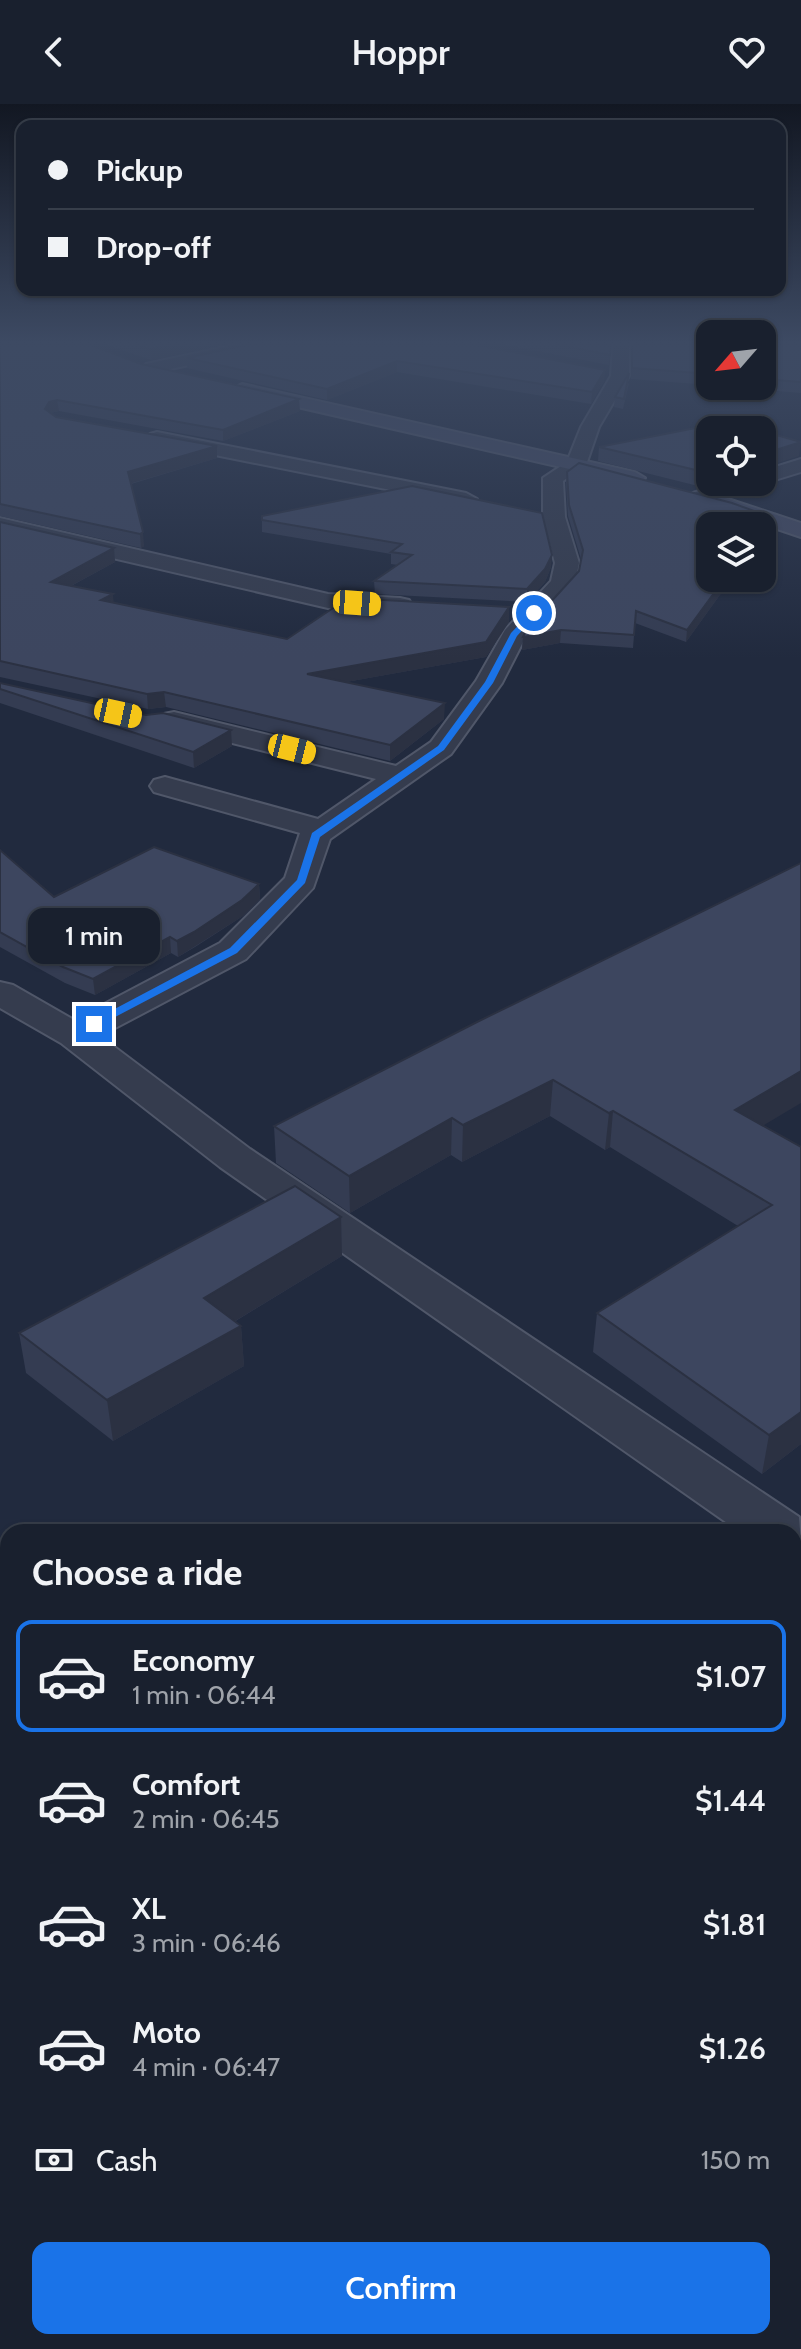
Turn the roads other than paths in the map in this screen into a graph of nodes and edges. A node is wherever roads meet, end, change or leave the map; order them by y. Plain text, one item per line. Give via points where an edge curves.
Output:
1 (210, 449) edge
2 (505, 449) edge
3 (581, 449) edge
4 (576, 465) junction
5 (801, 465) edge
6 (776, 473) edge
7 (658, 485) edge
8 (696, 494) edge
9 (693, 495) joint
10 (492, 504) edge
11 (0, 525) edge
12 (801, 530) edge
13 (423, 607) edge
14 (502, 611) edge
15 (534, 613) junction
16 (148, 720) edge
17 (401, 776) junction
18 (165, 786) dead end
19 (323, 830) junction
20 (0, 993) edge
21 (74, 1035) junction
22 (769, 1524) edge

1 - 10 street
2 - 4 main road
3 - 4 street
4 - 7 main road
4 - 15 street via 553,478 547,515 567,563 563,583
5 - 6 street
8 - 9 street
9 - 12 main road
11 - 13 street via 328,601
14 - 15 street
15 - 17 street via 441,748
16 - 17 street via 165,718
17 - 19 street
18 - 19 street
19 - 21 street via 315,835 301,881 233,951
20 - 21 street
21 - 22 street via 250,1151

